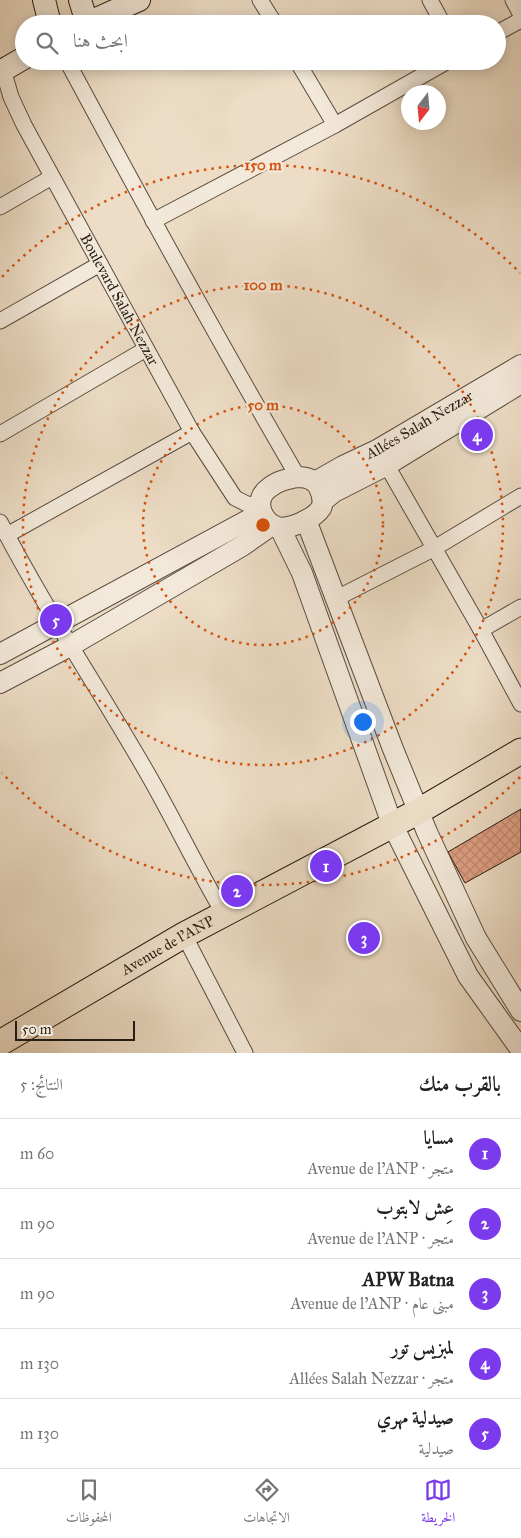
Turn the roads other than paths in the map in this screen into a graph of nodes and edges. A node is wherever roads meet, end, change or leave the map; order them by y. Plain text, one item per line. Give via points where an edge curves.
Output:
1 (44, 0) edge
2 (80, 0) edge
3 (139, 0) edge
4 (260, 0) edge
5 (430, 0) edge
6 (513, 0) edge
7 (521, 14) edge
8 (48, 15) edge
9 (84, 15) edge
10 (104, 15) edge
11 (269, 15) edge
12 (438, 15) edge
13 (521, 20) edge
14 (506, 28) edge
15 (15, 61) edge
16 (1, 65) edge
17 (73, 70) edge
18 (302, 70) edge
19 (432, 70) edge
20 (335, 125) junction
21 (52, 177) junction
22 (0, 207) edge
23 (153, 221) junction
24 (100, 264) junction
25 (0, 321) edge
26 (146, 348) junction
27 (521, 365) edge
28 (521, 384) edge
29 (192, 432) junction
30 (0, 434) edge
31 (382, 457) junction
32 (306, 480) junction
33 (521, 496) edge
34 (323, 501) junction
35 (268, 518) junction
36 (306, 520) junction
37 (4, 528) edge
38 (433, 549) junction
39 (335, 598) junction
40 (521, 607) edge
41 (56, 623) junction
42 (481, 630) junction
43 (70, 646) junction
44 (0, 654) edge
45 (0, 683) edge
46 (372, 694) junction
47 (349, 700) junction
48 (521, 704) edge
49 (521, 751) edge
50 (419, 811) junction
51 (392, 824) junction
52 (224, 914) junction
53 (184, 935) junction
54 (521, 1011) edge
55 (0, 1043) edge
56 (521, 1050) edge
57 (245, 1053) edge

1 - 8 main road
2 - 9 main road
3 - 10 main road
4 - 11 street
5 - 12 street
6 - 7 street
13 - 14 street
15 - 16 main road
16 - 21 street, Boulevard Salah Nezzar via 11,97
17 - 23 street
18 - 20 street
19 - 20 street
20 - 23 street
21 - 22 street
21 - 24 street, Boulevard Salah Nezzar
23 - 32 street via 250,396
24 - 25 street
24 - 26 street, Boulevard Salah Nezzar
26 - 29 street, Boulevard Salah Nezzar
26 - 30 street
27 - 31 street, Allées Salah Nezzar
28 - 31 street
29 - 35 street, Boulevard Salah Nezzar via 235,498
29 - 37 street
31 - 32 street, Allées Salah Nezzar via 343,466
31 - 34 street
31 - 38 street
32 - 34 street via 318,486
32 - 35 street via 282,480 268,488 264,493
33 - 38 street
34 - 36 street via 318,511
35 - 36 street via 286,528
35 - 41 street
35 - 43 street via 242,546
35 - 47 street via 302,573
36 - 39 street
37 - 41 street
38 - 39 street
38 - 42 street
39 - 46 street
40 - 42 street
41 - 43 street
41 - 44 street
42 - 48 street
43 - 45 street
43 - 52 street via 143,766
46 - 47 street
46 - 50 street
47 - 51 street
49 - 50 main road, Avenue de l'ANP
50 - 51 main road, Avenue de l'ANP
50 - 54 street via 476,938
51 - 52 main road, Avenue de l'ANP
51 - 56 street via 468,976
52 - 53 main road, Avenue de l'ANP
53 - 55 main road, Avenue de l'ANP
53 - 57 street

